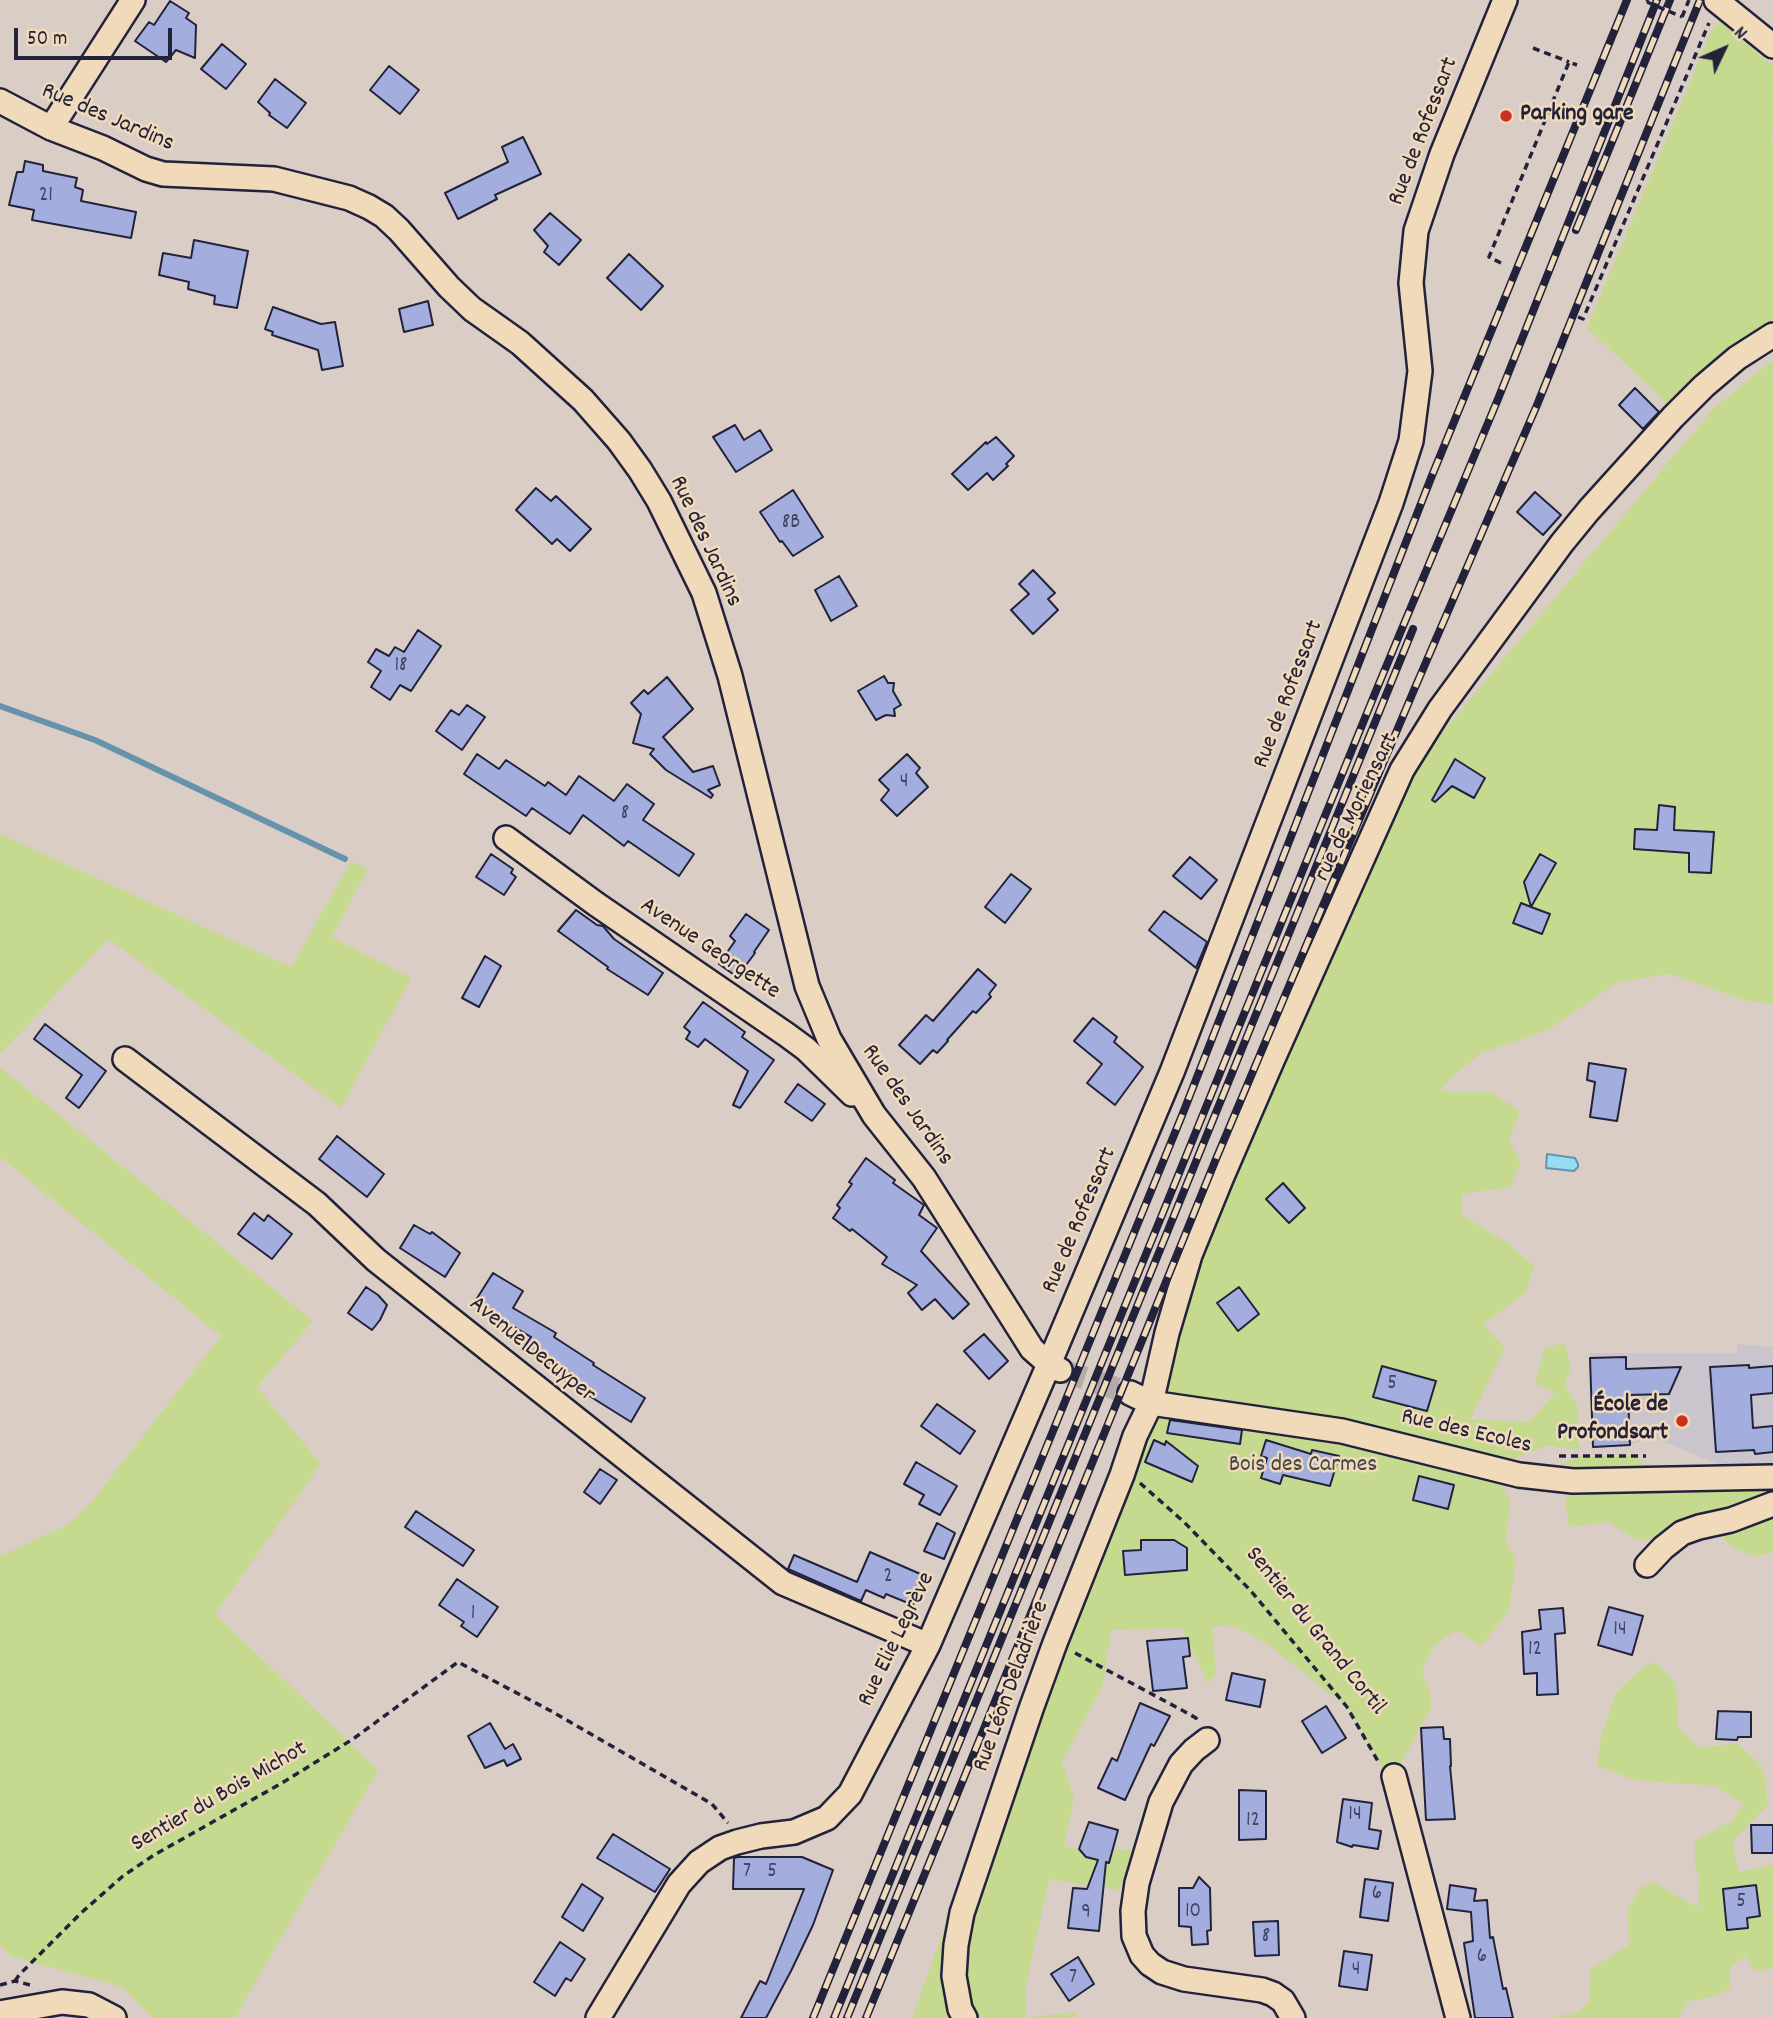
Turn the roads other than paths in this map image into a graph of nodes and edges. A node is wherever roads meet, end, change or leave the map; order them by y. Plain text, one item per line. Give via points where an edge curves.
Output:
1 (133, 0) edge
2 (1505, 0) edge
3 (1717, 1) edge
4 (1773, 46) edge
5 (0, 101) edge
6 (51, 128) junction
7 (1773, 335) edge
8 (506, 838) dead end
9 (125, 1059) dead end
10 (874, 1115) junction
11 (1056, 1368) junction
12 (1037, 1390) joint
13 (1130, 1393) tunnel mouth
14 (1151, 1403) junction
15 (1773, 1477) edge
16 (1773, 1504) edge
17 (1647, 1565) dead end
18 (928, 1645) junction
19 (1207, 1740) dead end
20 (1394, 1776) road end
21 (0, 2013) edge
22 (114, 2018) edge
23 (598, 2018) edge
24 (965, 2018) edge
25 (1293, 2018) edge
26 (1458, 2018) edge

1 - 6 street
2 - 11 street, Rue de Rofessart via 1442,153 1416,231 1411,283 1420,371 1410,441 1391,503
3 - 4 street
5 - 6 street, Rue des Jardins
6 - 10 street, Rue des Jardins via 163,174 274,179 369,207 400,230 472,309 520,343 583,400 619,441 659,500 704,593 730,676 807,986 829,1039
7 - 14 street, rue de Moriensart via 1704,386 1589,510 1440,709 1402,770 1190,1255
8 - 10 street, Avenue Georgette via 806,1049
9 - 18 street, Avenue Decuyper via 317,1204 376,1260 783,1583
10 - 11 street, Rue des Jardins via 924,1178 1032,1349
11 - 12 street, Rue de Rofessart
12 - 18 street, Rue Elie Legrève
13 - 14 street
14 - 15 street, Rue des Ecoles via 1342,1431 1519,1475 1573,1481
14 - 24 street, Rue Léon Deladrière via 1055,1643 962,1913 954,1976
16 - 17 street via 1682,1533
18 - 23 street, Rue Elie Legrève via 849,1794 827,1818 794,1832 737,1842 699,1862 679,1884
19 - 25 street via 1181,1764 1156,1816 1137,1884 1134,1936 1142,1955 1162,1972 1262,1990 1279,1998
20 - 26 street
21 - 22 street via 62,2002 89,2005

